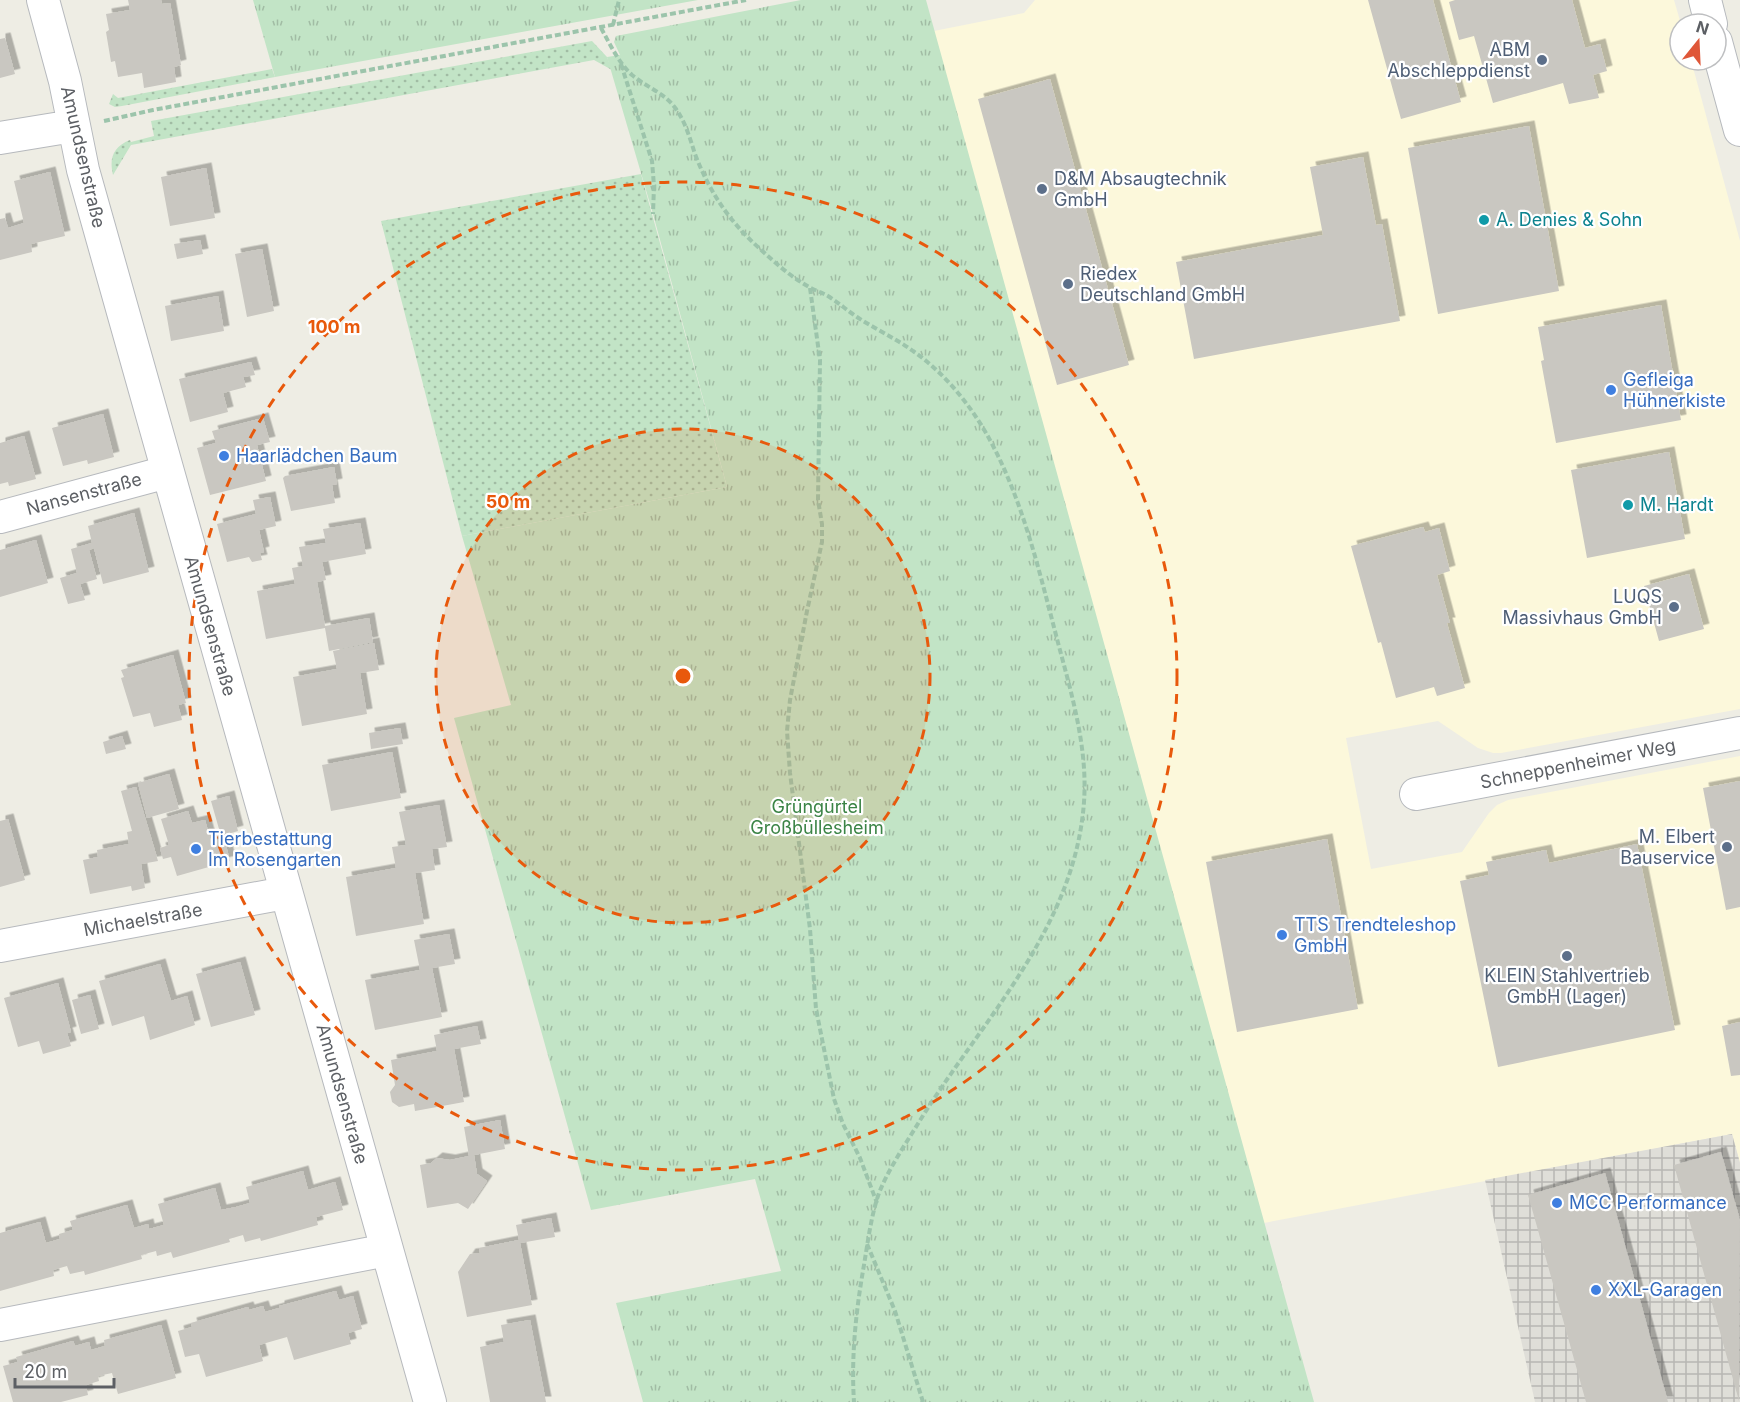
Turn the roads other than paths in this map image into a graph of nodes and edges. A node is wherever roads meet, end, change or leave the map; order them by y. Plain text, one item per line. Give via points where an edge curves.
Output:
1 (43, 0) edge
2 (1724, 72) edge
3 (73, 126) junction
4 (1740, 130) edge
5 (0, 138) edge
6 (167, 472) junction
7 (0, 518) edge
8 (1740, 733) edge
9 (1416, 794) dead end
10 (285, 893) junction
11 (0, 946) edge
12 (387, 1250) junction
13 (0, 1325) edge
14 (430, 1402) edge

1 - 3 street, Amundsenstraße
2 - 4 street
3 - 5 street
3 - 6 street, Amundsenstraße
6 - 7 street, Nansenstraße
6 - 10 street, Amundsenstraße
8 - 9 street, Schneppenheimer Weg
10 - 11 street, Michaelstraße
10 - 12 street, Amundsenstraße
12 - 13 street
12 - 14 street, Amundsenstraße

